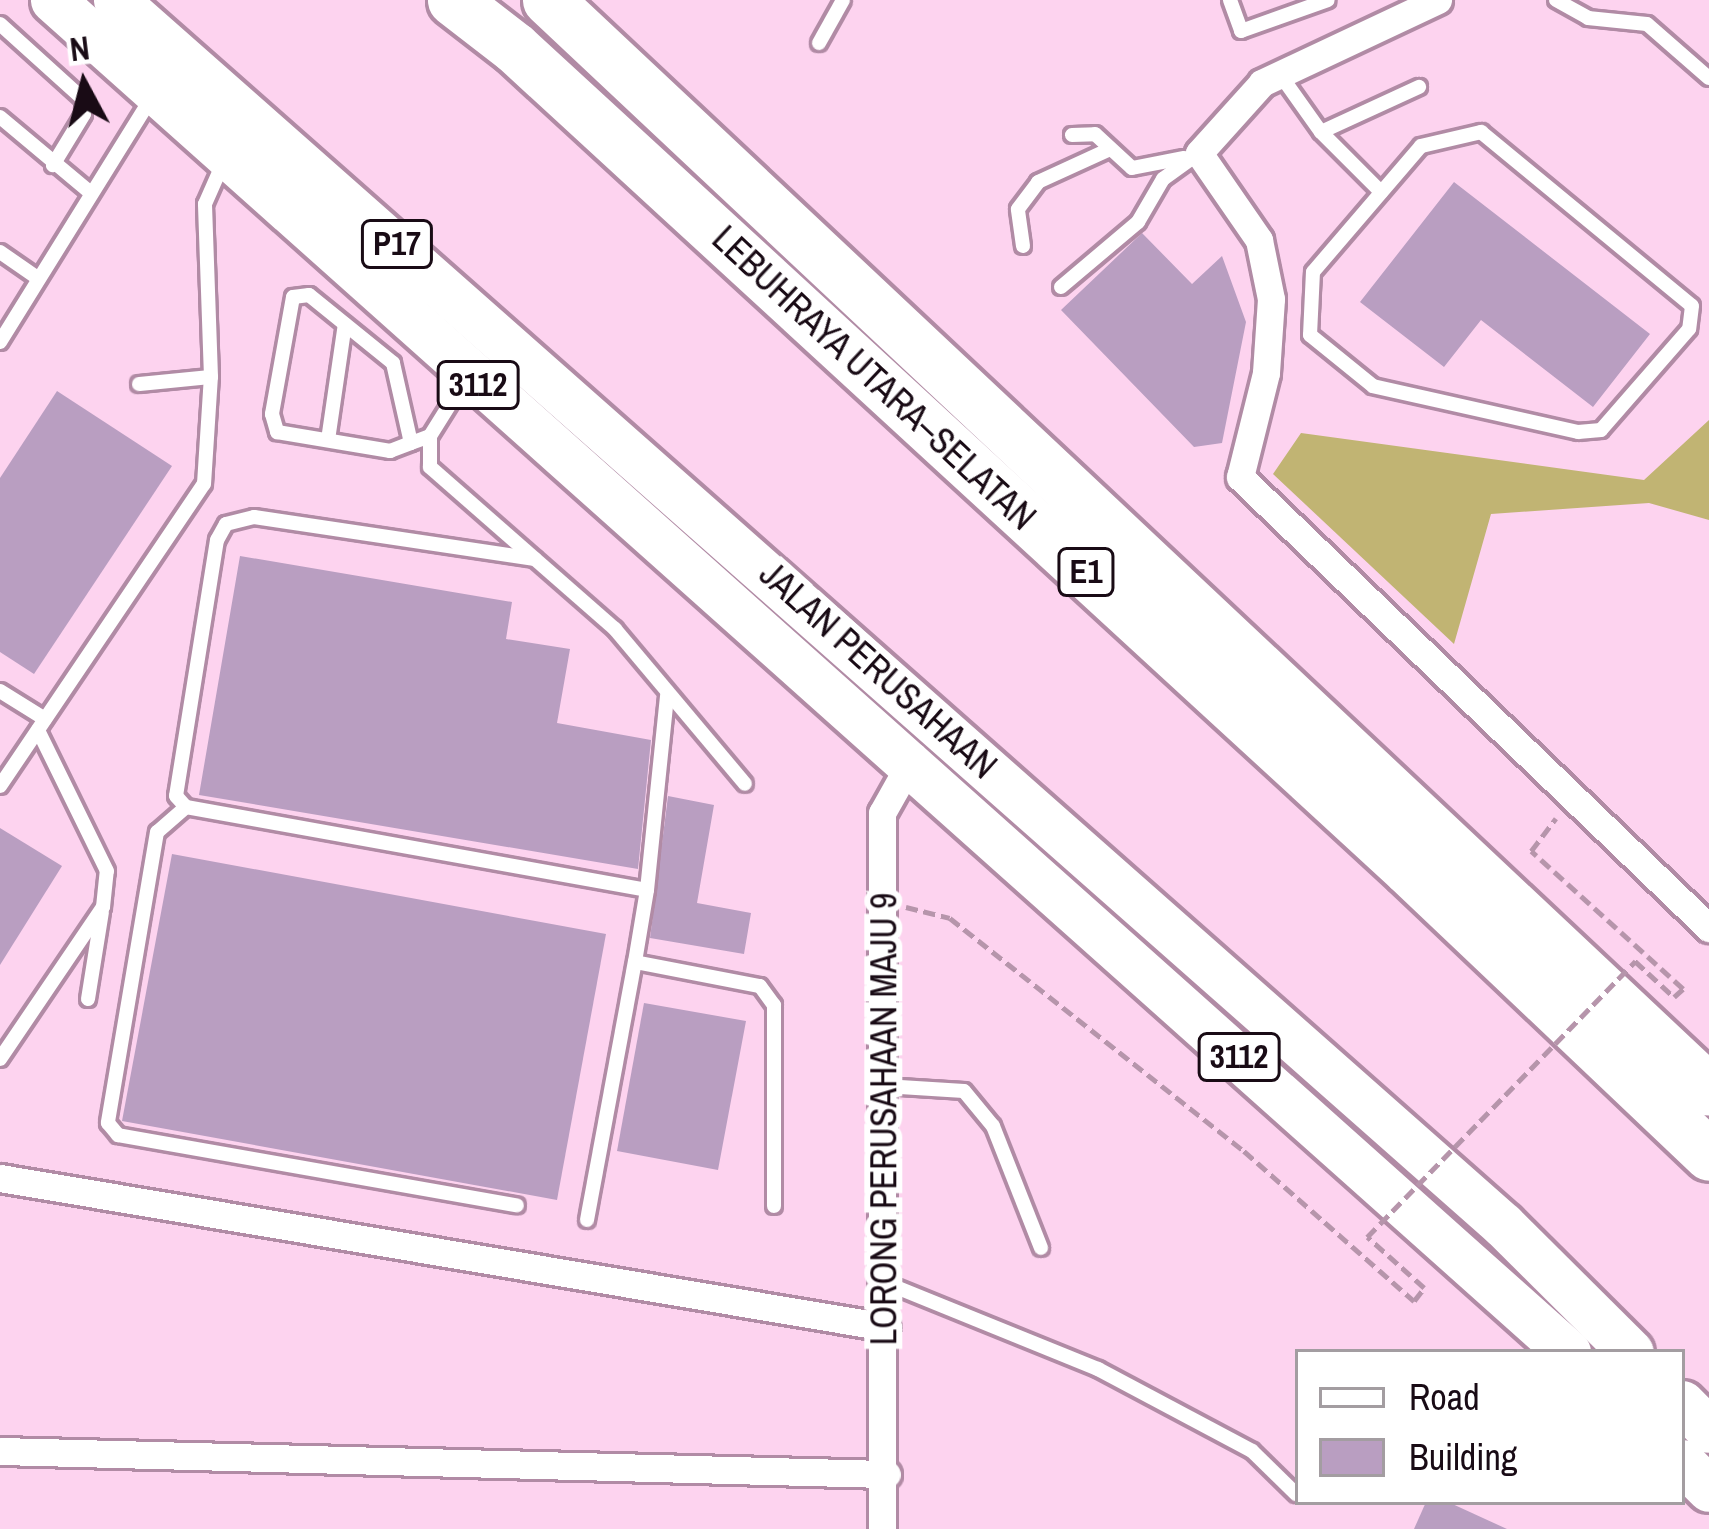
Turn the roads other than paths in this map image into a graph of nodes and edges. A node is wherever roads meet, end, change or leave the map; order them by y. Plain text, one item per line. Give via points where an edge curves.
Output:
1 (53, 0) edge
2 (116, 0) edge
3 (453, 0) edge
4 (548, 0) edge
5 (843, 0) edge
6 (1230, 0) edge
7 (1328, 0) edge
8 (1438, 0) edge
9 (1556, 0) edge
10 (0, 24) edge
11 (819, 43) dead end
12 (1280, 73) junction
13 (1709, 78) edge
14 (1419, 87) dead end
15 (154, 92) junction
16 (0, 117) edge
17 (1321, 132) junction
18 (1072, 135) dead end
19 (1110, 149) junction
20 (1199, 153) junction
21 (226, 156) junction
22 (53, 165) junction
23 (1381, 192) junction
24 (91, 193) junction
25 (1023, 246) dead end
26 (0, 252) edge
27 (39, 279) junction
28 (1061, 287) dead end
29 (345, 324) junction
30 (0, 342) edge
31 (468, 375) junction
32 (211, 377) junction
33 (139, 383) dead end
34 (430, 436) junction
35 (328, 440) junction
36 (411, 443) junction
37 (535, 559) junction
38 (0, 691) edge
39 (667, 696) junction
40 (41, 725) junction
41 (940, 727) junction
42 (906, 766) junction
43 (745, 784) dead end
44 (0, 786) edge
45 (186, 807) junction
46 (647, 890) junction
47 (103, 907) junction
48 (1709, 928) edge
49 (635, 962) junction
50 (1212, 970) joint
51 (88, 999) dead end
52 (0, 1059) edge
53 (884, 1086) junction
54 (1709, 1090) edge
55 (1709, 1155) edge
56 (0, 1178) edge
57 (518, 1205) dead end
58 (774, 1206) dead end
59 (587, 1220) dead end
60 (1041, 1248) dead end
61 (886, 1283) junction
62 (886, 1327) junction
63 (1565, 1349) edge
64 (1628, 1349) edge
65 (1685, 1406) edge
66 (1709, 1430) edge
67 (0, 1451) edge
68 (1685, 1465) edge
69 (887, 1474) junction
70 (1709, 1489) edge
71 (1295, 1493) edge
72 (882, 1529) edge

1 - 15 main road, JALAN PERUSAHAAN / 3112
2 - 41 main road, JALAN PERUSAHAAN / P17
3 - 55 highway, LEBUHRAYA UTARA–SELATAN / E1 via 1303,772
4 - 54 highway, LEBUHRAYA UTARA–SELATAN / E1
5 - 11 lane
6 - 7 lane via 1241,31
8 - 12 street
9 - 13 lane via 1588,18 1647,24
10 - 22 lane via 82,99 84,113
12 - 17 lane
12 - 20 street
14 - 17 lane
15 - 21 main road, JALAN PERUSAHAAN / 3112
15 - 24 lane
16 - 22 lane
17 - 23 lane
18 - 19 lane via 1096,134
19 - 20 lane via 1132,168
19 - 25 lane via 1038,182 1018,208
20 - 28 lane via 1163,179 1138,222
20 - 48 street via 1259,240 1271,299 1266,373 1240,477
21 - 31 main road, JALAN PERUSAHAAN / 3112
21 - 32 lane via 205,204
22 - 24 lane
23 - 23 lane via 1421,146 1480,132 1675,289 1692,306 1689,329 1600,430 1578,433 1372,386 1310,335 1313,272
24 - 27 lane
26 - 27 lane
27 - 30 lane
29 - 35 lane
29 - 35 lane via 309,295 293,297 272,414 277,432
29 - 36 lane via 393,363
31 - 34 lane
31 - 42 main road, JALAN PERUSAHAAN / 3112
32 - 33 lane
32 - 40 lane via 204,484
34 - 36 lane
34 - 37 lane via 430,467
35 - 36 lane via 390,451
37 - 39 lane via 615,629
37 - 45 lane via 254,517 226,524 176,796
38 - 40 lane
39 - 43 lane
39 - 46 lane
40 - 44 lane
40 - 47 lane via 107,871
41 - 42 street, LORONG PERUSAHAAN MAJU 9
41 - 50 main road, JALAN PERUSAHAAN / P17
42 - 53 street, LORONG PERUSAHAAN MAJU 9 via 882,813
42 - 63 main road, JALAN PERUSAHAAN / 3112
45 - 46 lane
45 - 57 lane via 157,832 107,1123 118,1135
46 - 49 lane
47 - 51 lane
47 - 52 lane
49 - 58 lane via 760,986 773,1004
49 - 59 lane
50 - 64 main road, JALAN PERUSAHAAN / 3112 via 1503,1225
53 - 60 lane via 964,1091 993,1126
53 - 61 street, LORONG PERUSAHAAN MAJU 9
56 - 62 street
61 - 62 street, LORONG PERUSAHAAN MAJU 9
61 - 71 lane via 1098,1369 1252,1451
62 - 69 street, LORONG PERUSAHAAN MAJU 9
65 - 66 main road
67 - 69 street
68 - 70 main road
69 - 72 street, LORONG PERUSAHAAN MAJU 9

